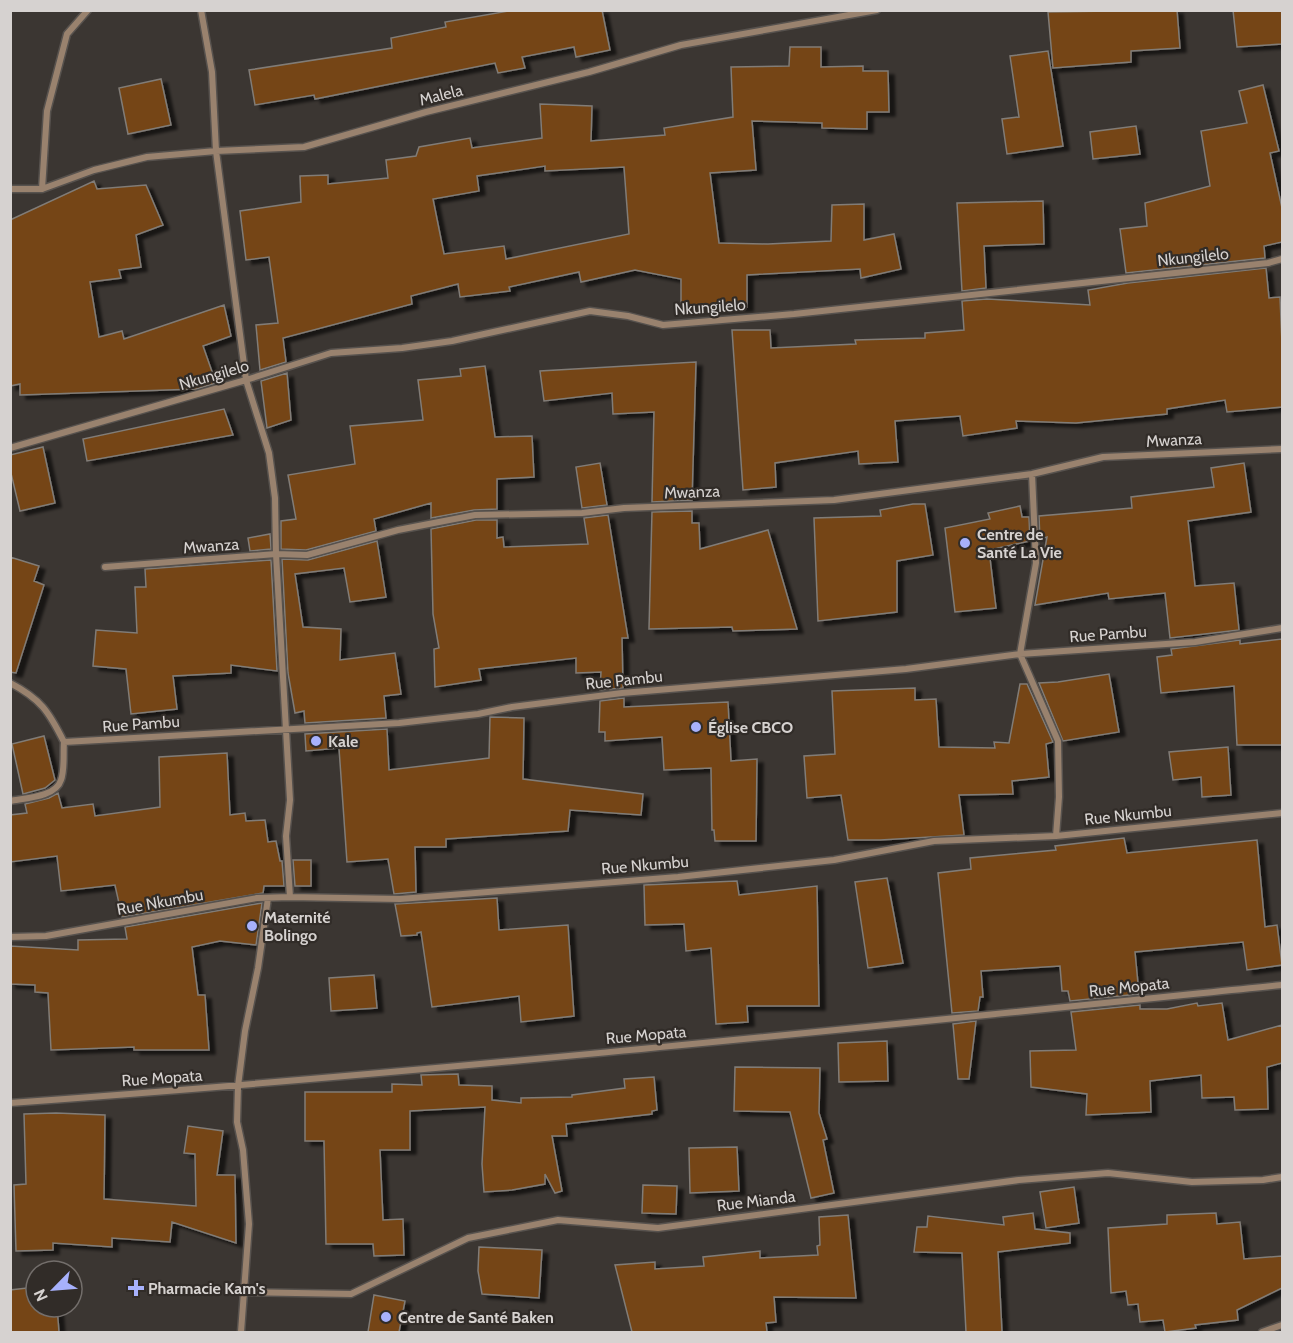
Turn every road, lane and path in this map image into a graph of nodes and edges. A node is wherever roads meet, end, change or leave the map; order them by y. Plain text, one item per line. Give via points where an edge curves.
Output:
1 (88, 10) edge
2 (201, 10) edge
3 (877, 10) edge
4 (216, 151) junction
5 (10, 189) edge
6 (42, 189) junction
7 (1282, 259) edge
8 (246, 380) junction
9 (10, 448) edge
10 (1282, 449) edge
11 (1032, 474) junction
12 (276, 554) junction
13 (105, 567) dead end
14 (1282, 628) edge
15 (1020, 654) junction
16 (10, 683) edge
17 (287, 728) junction
18 (64, 742) junction
19 (10, 801) edge
20 (1282, 813) edge
21 (1056, 836) junction
22 (290, 897) junction
23 (268, 898) junction
24 (10, 937) edge
25 (1282, 986) edge
26 (238, 1086) junction
27 (10, 1103) edge
28 (1282, 1177) edge
29 (245, 1292) junction
30 (1282, 1325) edge
31 (241, 1332) edge
32 (1262, 1332) edge

1 - 6 street via 67,34 47,111
2 - 4 street via 212,72
3 - 4 street, Malela via 681,45 304,147
4 - 6 street, Malela via 147,157 94,170
4 - 8 street
5 - 6 street, Malela
7 - 8 street, Nkungilelo via 663,325 590,311 452,341 331,353
8 - 9 street, Nkungilelo
8 - 12 street via 269,453
10 - 11 street, Mwanza via 1103,457
11 - 12 street, Mwanza via 834,500 475,515 398,530 307,555
11 - 15 street via 1036,562
12 - 13 street, Mwanza
12 - 17 street
14 - 15 street, Rue Pambu via 1195,642
15 - 17 street, Rue Pambu via 906,669 622,693 399,723
15 - 21 street via 1058,741
16 - 18 street via 28,692 50,714
17 - 18 street, Rue Pambu
17 - 22 street
18 - 19 street via 62,780 56,789
20 - 21 street, Rue Nkumbu
21 - 22 street, Rue Nkumbu via 934,841 834,860 678,877 400,899
22 - 23 street, Rue Nkumbu
23 - 24 street, Rue Nkumbu via 45,936
23 - 26 street
25 - 26 street, Rue Mopata
26 - 27 street, Rue Mopata
26 - 29 street via 237,1122 249,1224
28 - 29 street, Rue Mianda via 1192,1182 1108,1173 1019,1180 658,1227 558,1221 468,1238 351,1294
29 - 31 street
30 - 32 street

